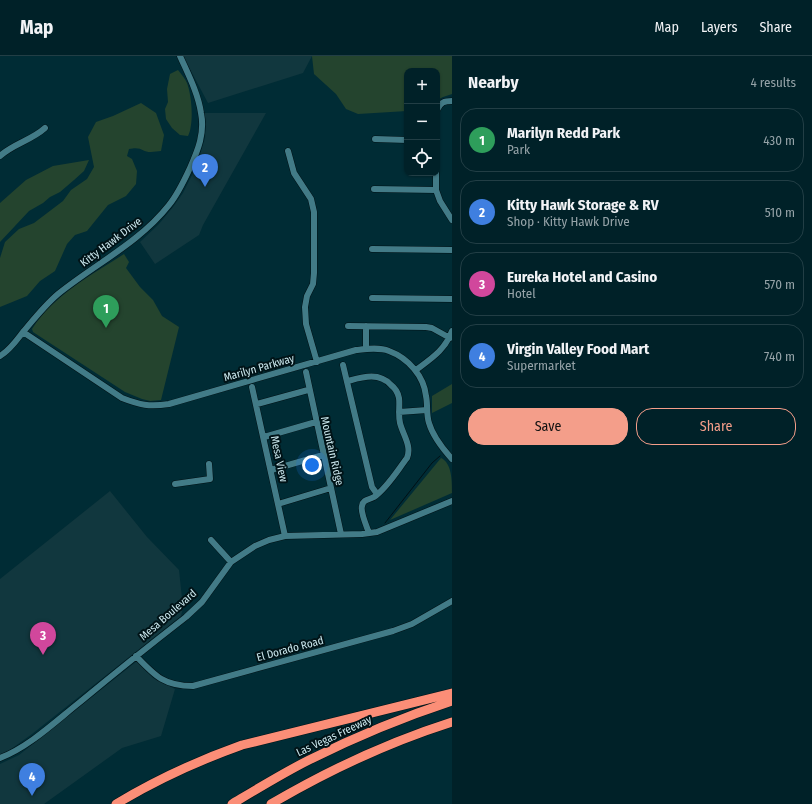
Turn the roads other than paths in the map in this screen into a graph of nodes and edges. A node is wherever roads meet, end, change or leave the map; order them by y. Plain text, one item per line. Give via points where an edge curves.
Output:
1 (180, 56) edge
2 (452, 101) edge
3 (440, 104) edge
4 (45, 128) dead end
5 (376, 139) dead end
6 (404, 140) edge
7 (288, 151) dead end
8 (0, 156) edge
9 (436, 176) edge
10 (374, 189) dead end
11 (436, 190) junction
12 (452, 220) edge
13 (372, 249) dead end
14 (452, 250) edge
15 (372, 298) dead end
16 (452, 299) edge
17 (348, 326) dead end
18 (366, 326) junction
19 (452, 331) edge
20 (23, 332) junction
21 (450, 341) edge
22 (366, 349) junction
23 (0, 356) edge
24 (317, 362) junction
25 (343, 365) dead end
26 (416, 370) junction
27 (306, 372) dead end
28 (348, 381) junction
29 (252, 387) dead end
30 (308, 390) junction
31 (257, 404) junction
32 (427, 410) junction
33 (399, 412) junction
34 (316, 422) junction
35 (264, 437) junction
36 (452, 448) edge
37 (446, 452) junction
38 (323, 455) junction
39 (452, 459) edge
40 (209, 464) dead end
41 (271, 470) junction
42 (175, 484) dead end
43 (331, 488) junction
44 (377, 494) junction
45 (452, 501) edge
46 (278, 504) junction
47 (369, 533) junction
48 (341, 534) junction
49 (285, 536) junction
50 (211, 540) dead end
51 (231, 562) junction
52 (452, 601) edge
53 (136, 656) junction
54 (452, 694) edge
55 (452, 701) edge
56 (452, 722) edge
57 (0, 758) edge
58 (351, 761) junction
59 (116, 804) edge
60 (232, 804) edge
61 (271, 804) edge
62 (284, 804) edge

1 - 20 street, Kitty Hawk Drive via 202,114 199,148 180,188 170,204 146,230 53,298
2 - 3 street
4 - 8 street
5 - 6 street
7 - 24 street via 294,173 311,199 314,212 313,284 305,307 306,324
9 - 11 street
10 - 11 street
11 - 12 street
13 - 14 street
15 - 16 street
17 - 18 street
18 - 21 street via 432,328
18 - 22 street
19 - 21 street
20 - 23 street, Kitty Hawk Drive
20 - 24 street, Marilyn Parkway via 122,398 137,404 153,406 169,404
21 - 26 street
22 - 24 street, Marilyn Parkway
22 - 26 street, Marilyn Parkway via 389,351 403,358
25 - 28 street
26 - 32 street, Marilyn Parkway via 422,380
27 - 30 street, Mountain Ridge
28 - 33 street via 374,376 385,379 399,398
28 - 44 street via 372,487
29 - 31 street, Mesa View
30 - 31 street
30 - 34 street, Mountain Ridge
31 - 35 street, Mesa View
32 - 33 street
32 - 37 street, Marilyn Parkway via 428,423
33 - 44 street via 409,454
34 - 35 street
34 - 38 street, Mountain Ridge
35 - 41 street, Mesa View
36 - 37 street
37 - 39 street, Marilyn Parkway
38 - 41 street
38 - 43 street, Mountain Ridge
40 - 42 street via 210,479
41 - 46 street, Mesa View
43 - 46 street
43 - 48 street, Mountain Ridge
44 - 47 street via 365,500 361,508
45 - 47 street, Mesa Boulevard via 385,529
46 - 49 street, Mesa View
47 - 48 street, Mesa Boulevard
48 - 49 street, Mesa Boulevard
49 - 51 street, Mesa Boulevard via 255,546
50 - 51 street
51 - 53 street, Mesa Boulevard via 202,602
52 - 53 street, El Dorado Road via 412,624 393,631 193,686 165,682
53 - 57 street, Mesa Boulevard via 23,746
54 - 59 highway via 242,746 174,772
55 - 60 highway, Las Vegas Freeway via 354,739 308,761
56 - 58 highway via 399,740
58 - 61 highway
58 - 62 highway

